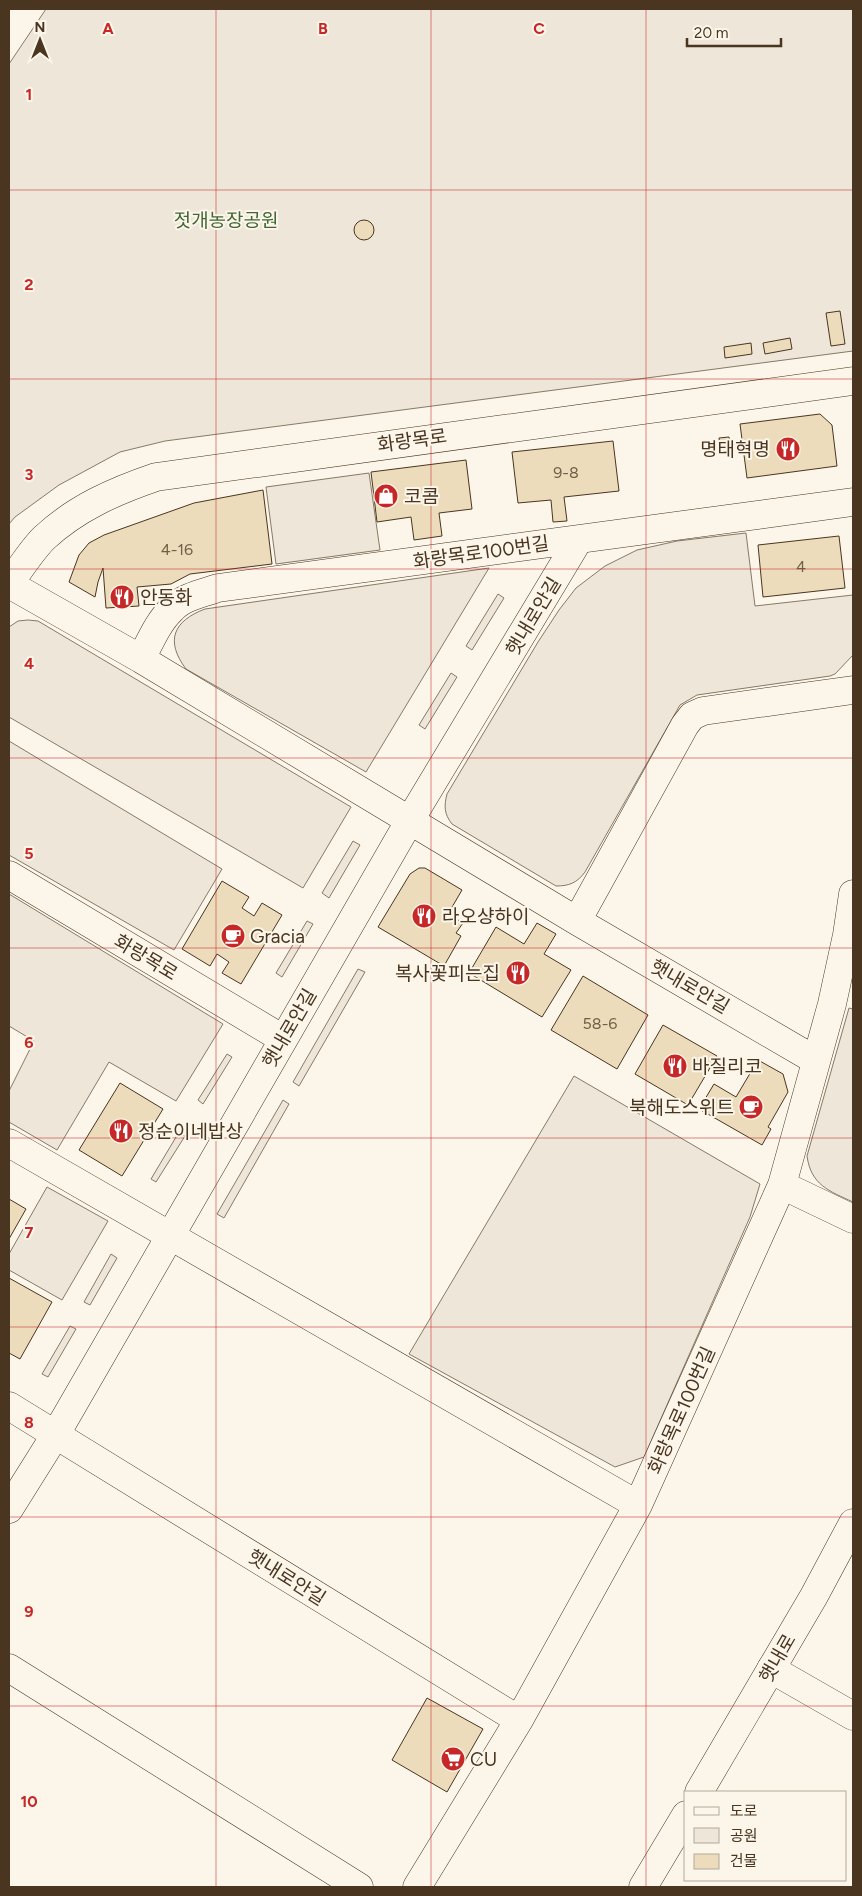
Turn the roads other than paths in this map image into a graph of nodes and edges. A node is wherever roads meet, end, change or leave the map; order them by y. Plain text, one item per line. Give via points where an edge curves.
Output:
1 (853, 381) edge
2 (853, 502) edge
3 (579, 539) junction
4 (9, 584) edge
5 (141, 659) junction
6 (853, 690) edge
7 (410, 820) junction
8 (9, 875) edge
9 (853, 894) edge
10 (577, 920) junction
11 (283, 1039) junction
12 (815, 1060) junction
13 (9, 1143) edge
14 (782, 1186) junction
15 (853, 1219) edge
16 (169, 1237) junction
17 (9, 1406) edge
18 (56, 1434) junction
19 (638, 1505) junction
20 (9, 1509) edge
21 (853, 1523) edge
22 (9, 1668) edge
23 (771, 1669) junction
24 (853, 1716) edge
25 (519, 1720) junction
26 (700, 1791) edge
27 (684, 1818) edge
28 (359, 1887) edge
29 (417, 1887) edge
30 (643, 1887) edge

1 - 4 street, 화랑목로 via 156,477 82,508 43,539
2 - 3 street, 화랑목로100번길
3 - 5 street, 화랑목로100번길 via 218,588 191,597 173,608 160,624
3 - 7 street, 햇내로안길
4 - 5 street, 화랑목로
5 - 7 street, 화랑목로
6 - 10 street via 703,711 692,716
7 - 10 street, 햇내로안길
7 - 11 street, 햇내로안길
8 - 11 street, 화랑목로
9 - 12 street, 화랑목로100번길 via 832,1004
10 - 12 street, 햇내로안길
11 - 16 street, 햇내로안길
12 - 14 street, 화랑목로100번길
13 - 16 street
14 - 15 street
14 - 19 street, 화랑목로100번길
16 - 18 street, 햇내로안길
16 - 19 street
17 - 18 street
18 - 20 street, 햇내로안길
18 - 25 street, 햇내로안길
19 - 25 street, 화랑목로100번길
21 - 23 street, 햇내로
22 - 28 street
23 - 24 street
23 - 26 street, 햇내로
25 - 29 street, 화랑목로100번길
27 - 30 street

